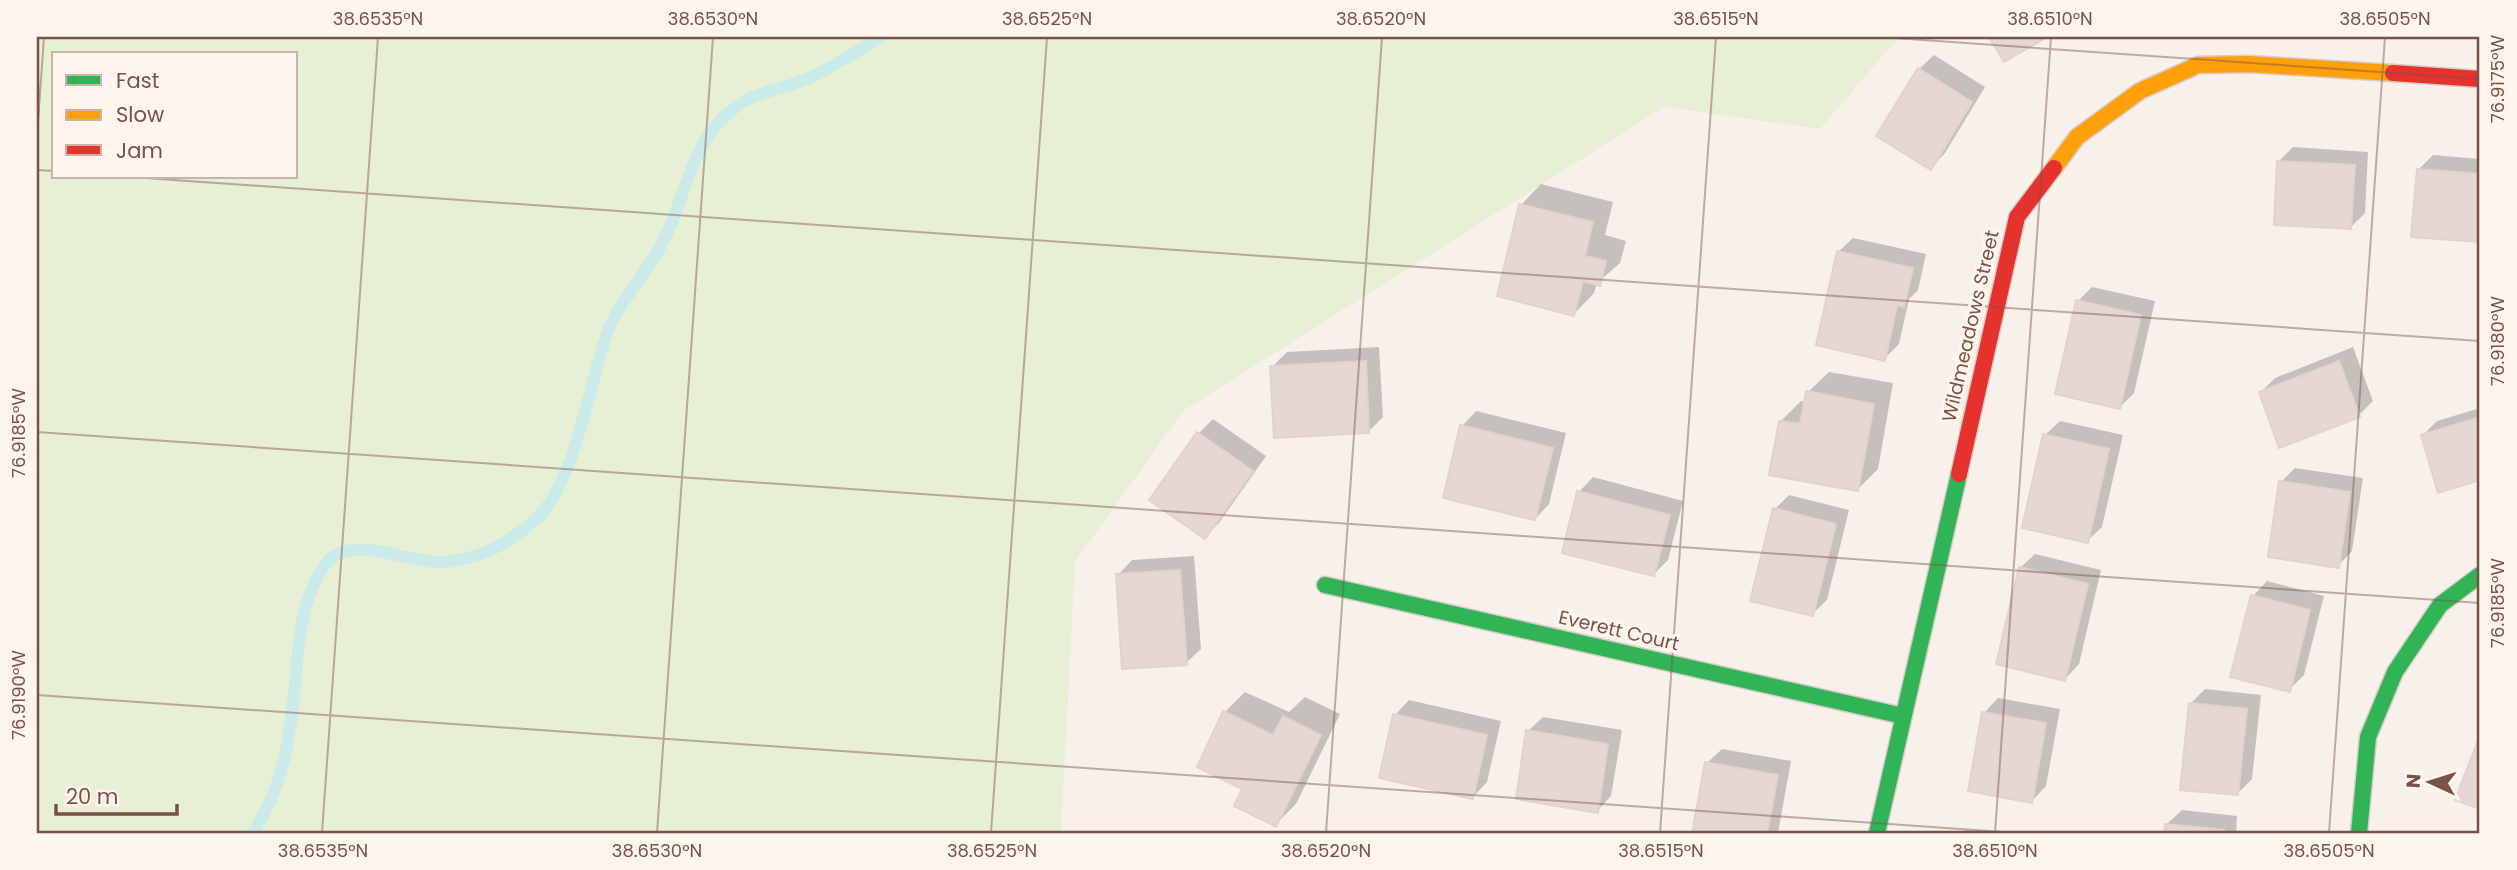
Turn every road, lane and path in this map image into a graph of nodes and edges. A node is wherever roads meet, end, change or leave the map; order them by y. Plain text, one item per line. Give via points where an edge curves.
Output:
1 (2480, 79) edge
2 (2480, 575) edge
3 (1325, 585) dead end
4 (1903, 716) junction
5 (1877, 833) edge
6 (2359, 833) edge

1 - 4 street, Wildmeadows Street via 2249,64 2198,65 2140,91 2077,136 2017,217
2 - 6 street via 2440,605 2395,672 2368,737
3 - 4 street, Everett Court
4 - 5 street, Wildmeadows Street

